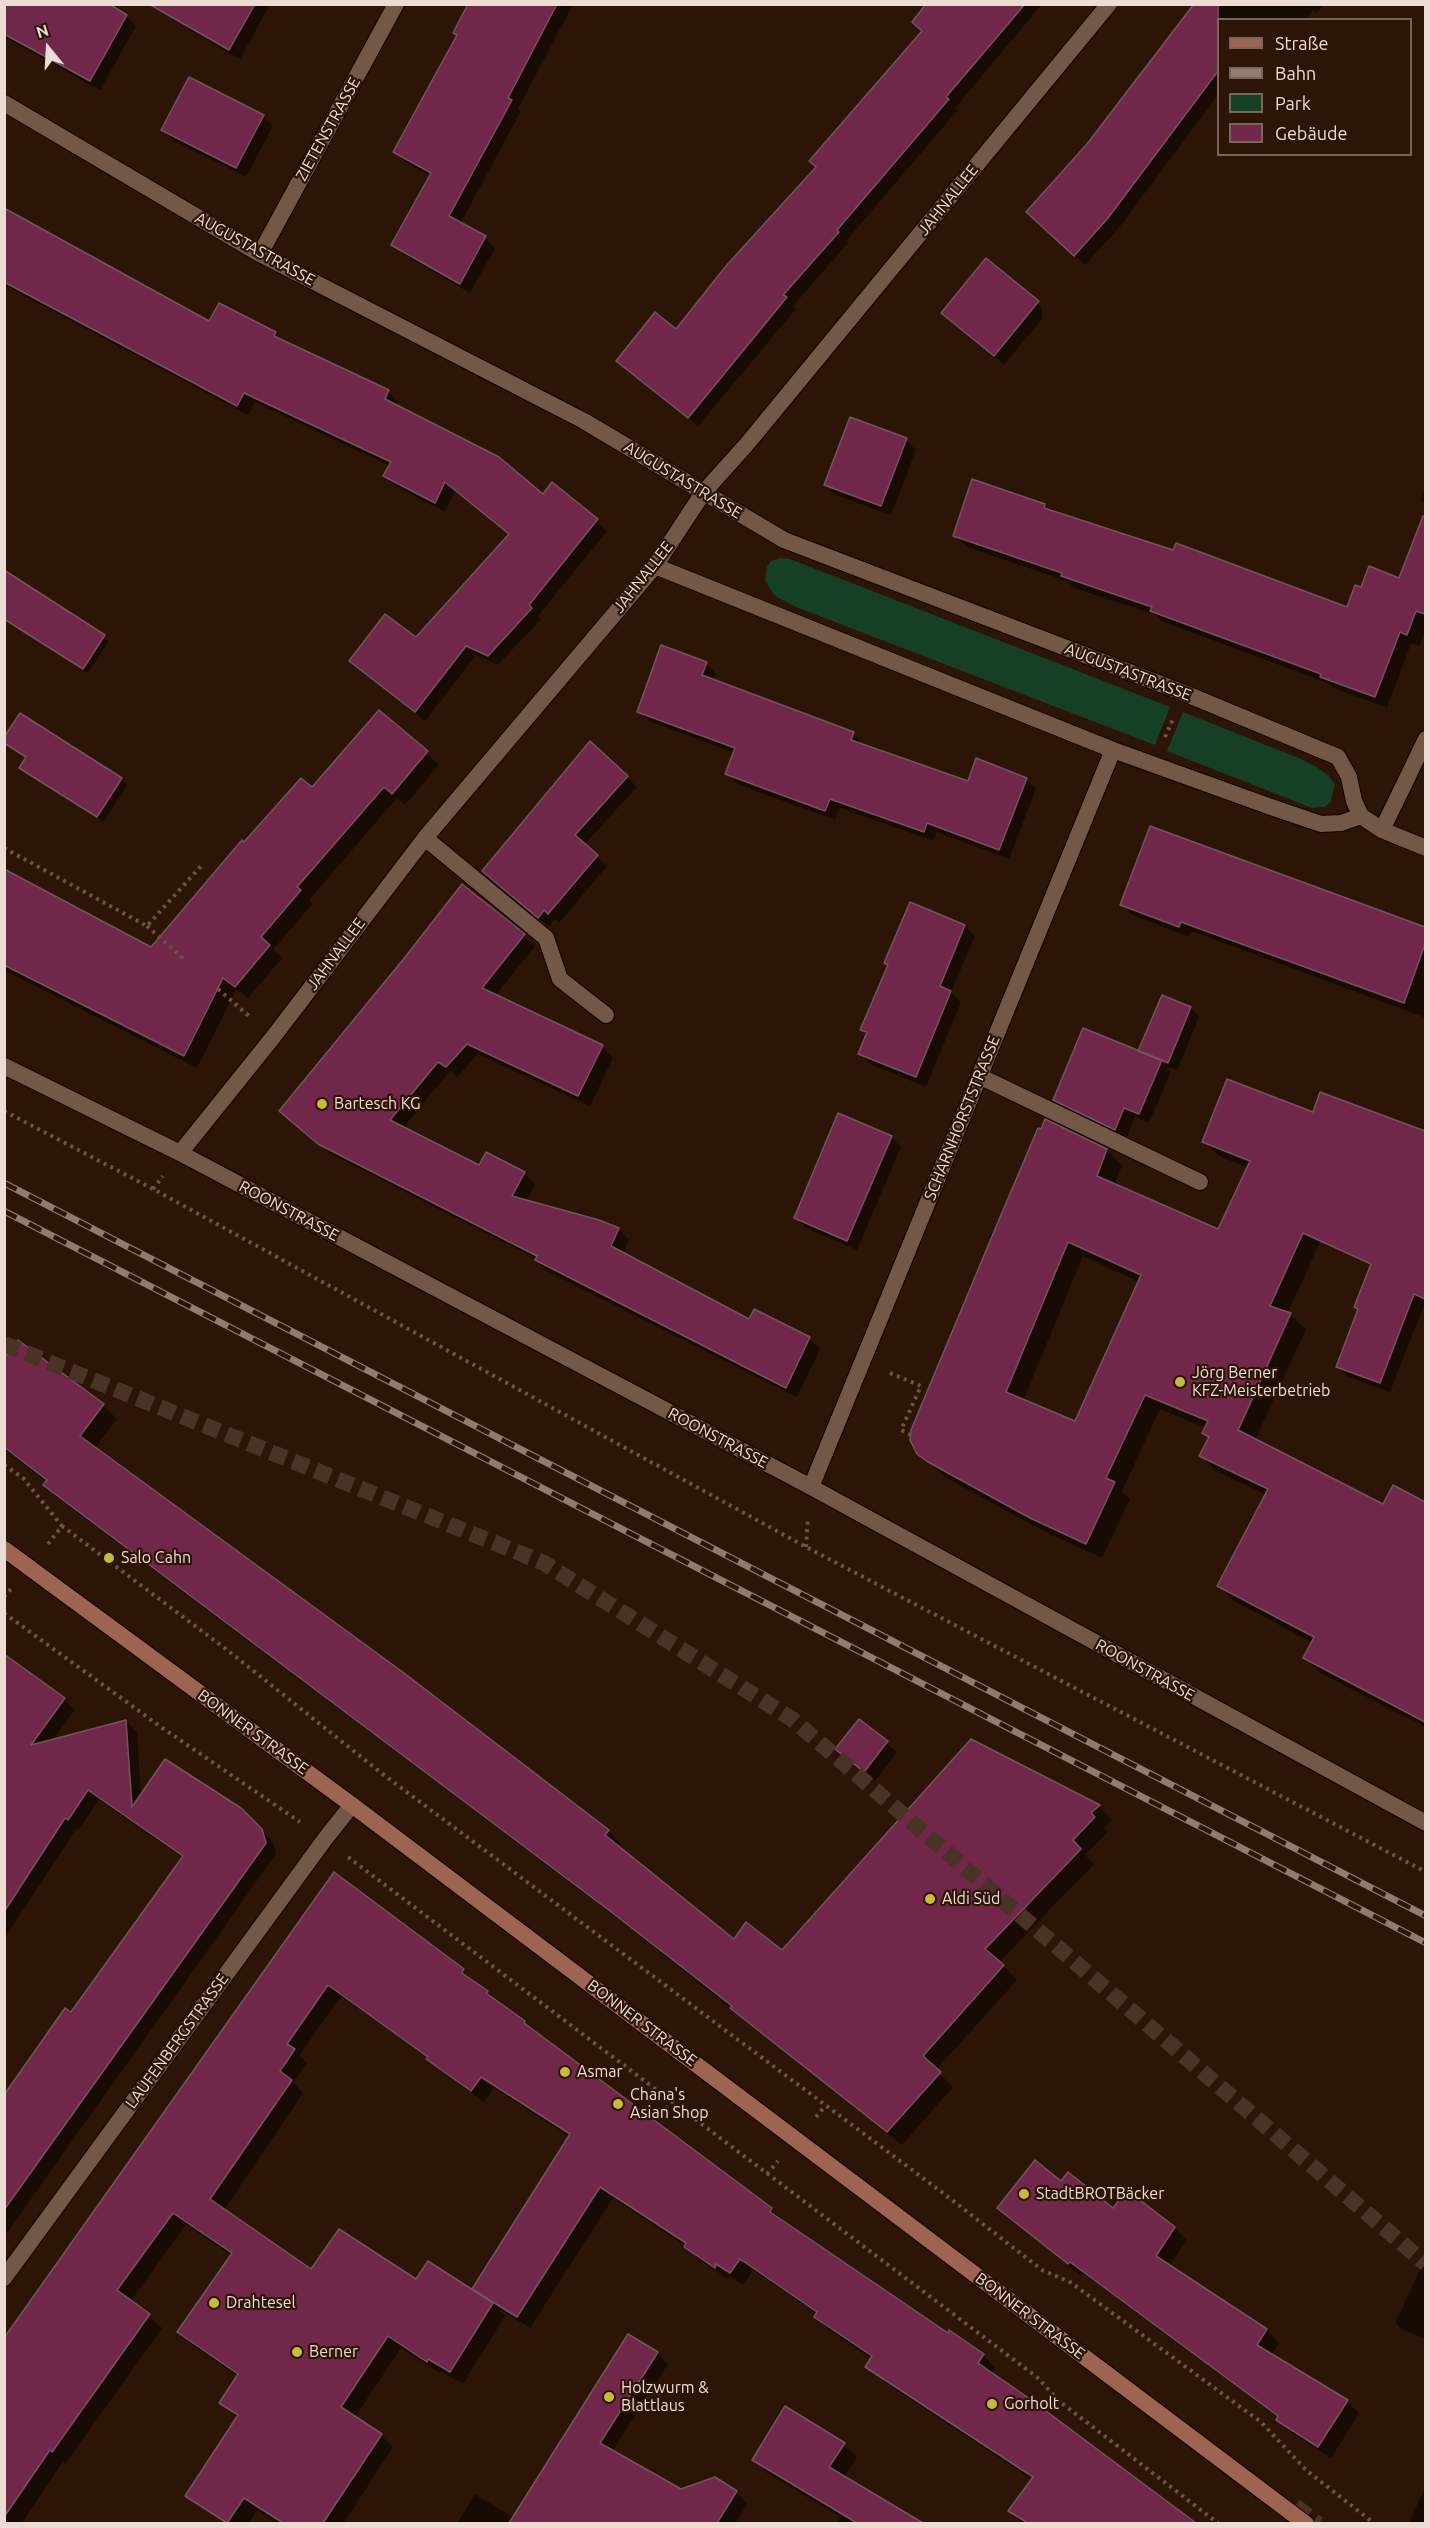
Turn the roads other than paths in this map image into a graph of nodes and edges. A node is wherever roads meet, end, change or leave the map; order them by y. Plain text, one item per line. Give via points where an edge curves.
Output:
1 (396, 4) edge
2 (1109, 4) edge
3 (4, 103) edge
4 (260, 254) junction
5 (703, 493) junction
6 (655, 566) junction
7 (1425, 739) edge
8 (1113, 750) junction
9 (1361, 816) junction
10 (1382, 830) junction
11 (425, 838) junction
12 (1425, 848) edge
13 (606, 1015) dead end
14 (4, 1066) edge
15 (979, 1076) junction
16 (180, 1153) junction
17 (1200, 1182) dead end
18 (811, 1487) junction
19 (4, 1549) edge
20 (352, 1805) junction
21 (1425, 1823) edge
22 (4, 2278) edge
23 (1306, 2523) tunnel mouth

1 - 4 street, ZIETENSTRASSE
2 - 5 street, JAHNALLEE
3 - 4 street, AUGUSTASTRASSE
4 - 5 street, AUGUSTASTRASSE via 584,421
5 - 6 street, JAHNALLEE
5 - 9 street, AUGUSTASTRASSE via 784,540 1185,693 1338,757
6 - 8 street
6 - 11 street, JAHNALLEE
7 - 10 street
8 - 9 street via 1321,824
8 - 15 street, SCHARNHORSTSTRASSE
9 - 10 street
10 - 12 street
11 - 13 street via 546,938 560,979
11 - 16 street, JAHNALLEE
14 - 16 street, ROONSTRASSE
15 - 17 street
15 - 18 street, SCHARNHORSTSTRASSE
16 - 18 street, ROONSTRASSE
18 - 21 street, ROONSTRASSE
19 - 20 main road, BONNER STRASSE
20 - 22 street, LAUFENBERGSTRASSE
20 - 23 main road, BONNER STRASSE

